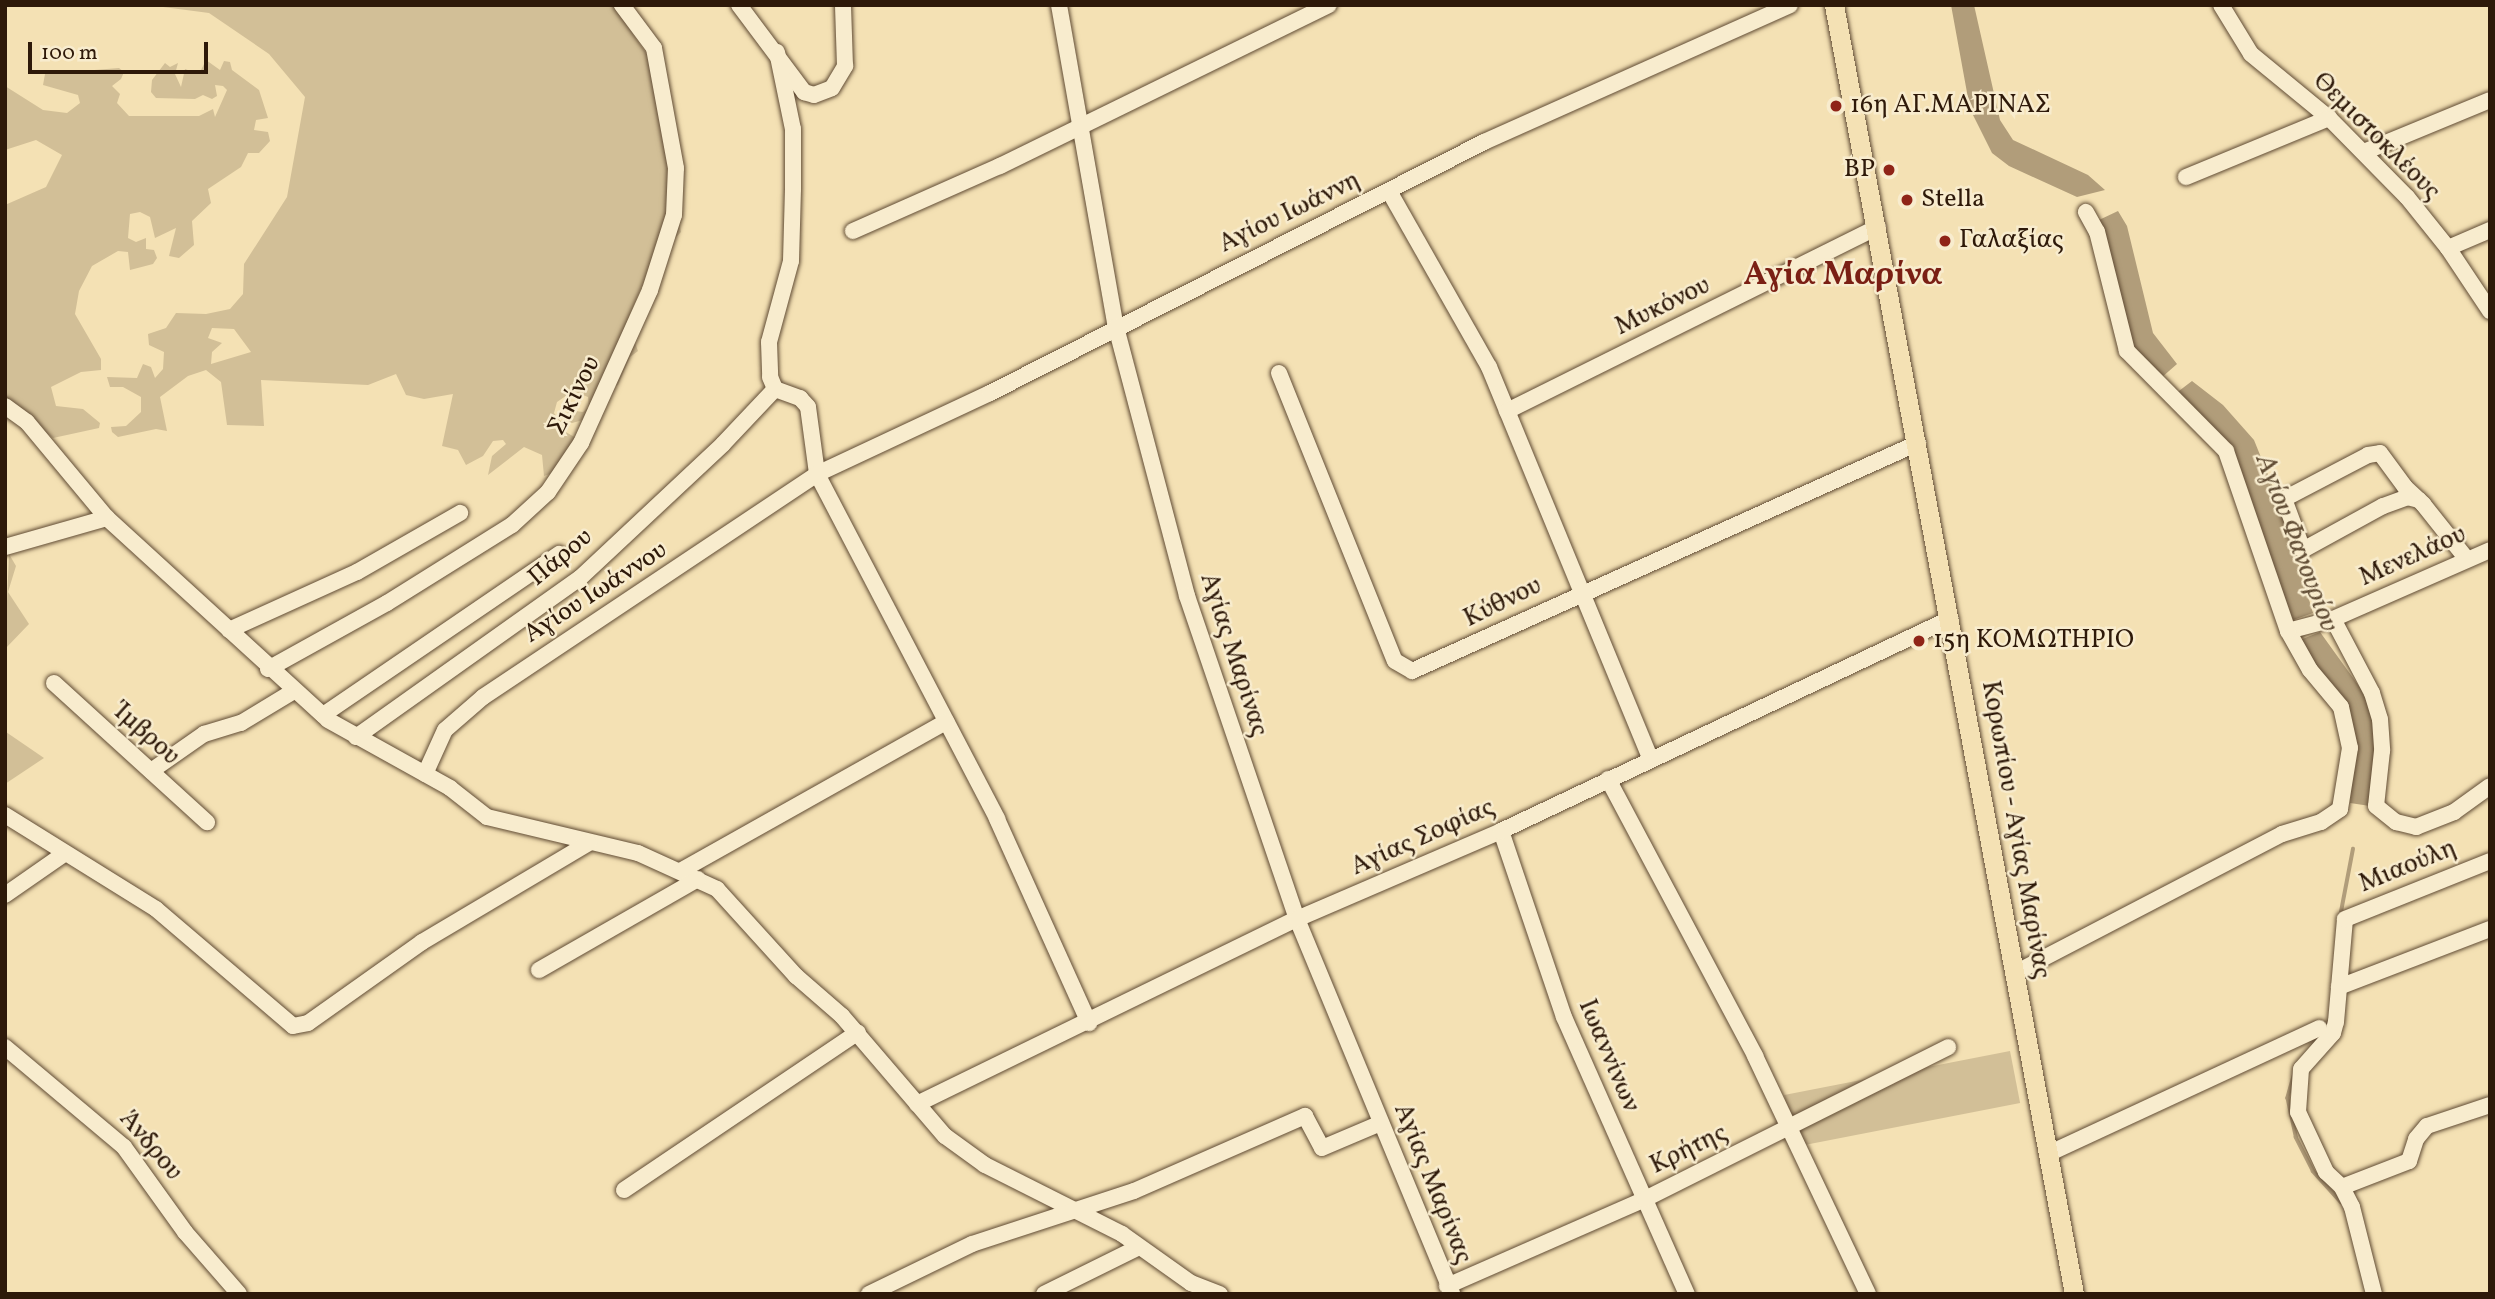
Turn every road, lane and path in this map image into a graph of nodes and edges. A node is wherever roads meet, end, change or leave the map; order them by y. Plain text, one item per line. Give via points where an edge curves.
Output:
1 (621, 5) edge
2 (739, 5) edge
3 (843, 5) edge
4 (1059, 5) edge
5 (1329, 5) edge
6 (1790, 5) edge
7 (1834, 5) edge
8 (2221, 5) edge
9 (777, 52) junction
10 (2490, 100) edge
11 (2329, 118) junction
12 (1083, 125) junction
13 (2364, 152) junction
14 (2186, 177) dead end
15 (1389, 191) junction
16 (2086, 212) dead end
17 (1878, 228) junction
18 (2490, 230) edge
19 (853, 231) dead end
20 (2448, 248) junction
21 (2490, 312) edge
22 (1116, 327) junction
23 (1279, 373) dead end
24 (775, 389) junction
25 (5, 406) edge
26 (1507, 411) junction
27 (1918, 443) junction
28 (817, 474) junction
29 (2418, 500) junction
30 (460, 513) dead end
31 (107, 518) junction
32 (5, 547) edge
33 (2490, 550) edge
34 (559, 555) dead end
35 (2466, 558) junction
36 (1582, 592) junction
37 (1950, 619) junction
38 (2333, 619) junction
39 (229, 630) junction
40 (2292, 630) junction
41 (268, 669) junction
42 (54, 683) dead end
43 (294, 691) junction
44 (323, 715) junction
45 (946, 722) junction
46 (356, 737) junction
47 (1650, 758) junction
48 (151, 771) junction
49 (425, 774) junction
50 (1608, 779) junction
51 (2490, 786) edge
52 (5, 815) edge
53 (207, 822) dead end
54 (1501, 831) junction
55 (589, 843) junction
56 (64, 853) junction
57 (2490, 861) edge
58 (682, 870) junction
59 (698, 879) junction
60 (5, 895) edge
61 (1297, 919) junction
62 (2490, 929) edge
63 (540, 970) dead end
64 (2015, 973) junction
65 (2339, 987) junction
66 (1089, 1023) junction
67 (2319, 1028) dead end
68 (858, 1032) junction
69 (5, 1047) edge
70 (1948, 1047) dead end
71 (917, 1104) junction
72 (2490, 1105) edge
73 (1381, 1123) junction
74 (1790, 1128) junction
75 (2048, 1154) junction
76 (2342, 1187) junction
77 (624, 1190) dead end
78 (1645, 1199) junction
79 (1070, 1209) junction
80 (1139, 1247) junction
81 (1450, 1290) edge
82 (239, 1294) edge
83 (869, 1294) edge
84 (1044, 1294) edge
85 (1220, 1294) edge
86 (1687, 1294) edge
87 (1868, 1294) edge
88 (2074, 1294) edge
89 (2374, 1294) edge

1 - 41 street, Σικίνου via 657,58 676,168 674,215 650,290 581,443 548,492 512,525 387,603
2 - 9 street
3 - 9 street via 845,66 824,93 804,92
4 - 12 street, Αγίας Μαρίνας
5 - 12 street
6 - 15 street, Αγίου Ιωάννη via 1484,142
7 - 17 main road, Κορωπίου - Αγίας Μαρίνας
8 - 11 street, Θεμιστοκλέους via 2251,54
9 - 24 street via 793,129 793,189 791,261 769,342
10 - 13 street
11 - 13 street, Θεμιστοκλέους
11 - 14 street
12 - 19 street
12 - 22 street, Αγίας Μαρίνας
13 - 20 street, Θεμιστοκλέους
15 - 22 street, Αγίου Ιωάννη
15 - 26 street via 1489,368
16 - 40 street via 2097,232 2127,351 2226,451
17 - 26 street, Μυκόνου
17 - 27 main road, Κορωπίου - Αγίας Μαρίνας
18 - 20 street
20 - 21 street, Θεμιστοκλέους
22 - 28 street, Αγίου Ιωάννη via 990,393
22 - 61 street, Αγίας Μαρίνας via 1187,596
23 - 36 street, Κύθνου via 1326,499 1395,661 1403,668 1420,670
24 - 28 street via 800,398 808,407
24 - 46 street, Πάρου via 580,578
25 - 31 street via 27,422
26 - 36 street
27 - 36 street, Κύθνου
27 - 37 main road, Κορωπίου - Αγίας Μαρίνας
28 - 45 street
28 - 49 street, Αγίου Ιωάννου via 483,697 445,730
29 - 29 street via 2375,452 2284,499 2304,550 2383,506 2408,497
29 - 35 street
30 - 39 street via 357,572
31 - 32 street
31 - 39 street
33 - 35 street, Μενελάου
34 - 44 street
35 - 38 street, Μενελάου
36 - 47 street
37 - 47 street, Αγίας Σοφίας
37 - 64 main road, Κορωπίου - Αγίας Μαρίνας
38 - 40 street, Μενελάου
38 - 51 street via 2372,692 2380,719 2376,806 2396,822 2416,827 2454,812
39 - 41 street
40 - 64 street via 2344,714 2350,748 2340,809 2321,822 2245,852
41 - 43 street
42 - 48 street, Ίμβρου
43 - 44 street
43 - 48 street via 241,723 209,731
44 - 46 street
45 - 58 street
45 - 66 street via 997,819
46 - 49 street
47 - 50 street, Αγίας Σοφίας
48 - 53 street, Ίμβρου
49 - 55 street via 487,817
50 - 54 street, Αγίας Σοφίας
50 - 74 street
52 - 56 street
54 - 61 street, Αγίας Σοφίας
54 - 78 street, Ιωαννίνων via 1564,1017
55 - 56 street via 422,942 308,1023 293,1026 156,909
55 - 58 street via 638,853
56 - 60 street
57 - 65 street, Μιαούλη via 2345,919
58 - 59 street
59 - 63 street
59 - 68 street via 717,889 796,976
61 - 66 street, Αγίας Σοφίας
61 - 73 street, Αγίας Μαρίνας
62 - 65 street
64 - 75 main road, Κορωπίου - Αγίας Μαρίνας
65 - 76 street via 2333,1033 2306,1059 2297,1090 2305,1132 2326,1172
66 - 71 street, Αγίας Σοφίας
67 - 75 street
68 - 71 street
68 - 77 street
69 - 82 street, Άνδρου via 124,1147 185,1232
70 - 74 street, Κρήτης
71 - 79 street via 945,1136 985,1165
72 - 76 street via 2427,1126 2416,1139 2409,1161
73 - 79 street via 1322,1148 1305,1116 1134,1191
73 - 81 street, Αγίας Μαρίνας
74 - 78 street, Κρήτης
74 - 87 street
75 - 88 main road, Κορωπίου - Αγίας Μαρίνας
76 - 89 street via 2352,1207
78 - 81 street, Κρήτης
78 - 86 street, Ιωαννίνων
79 - 80 street
79 - 83 street via 972,1244
80 - 84 street
80 - 85 street via 1191,1283

